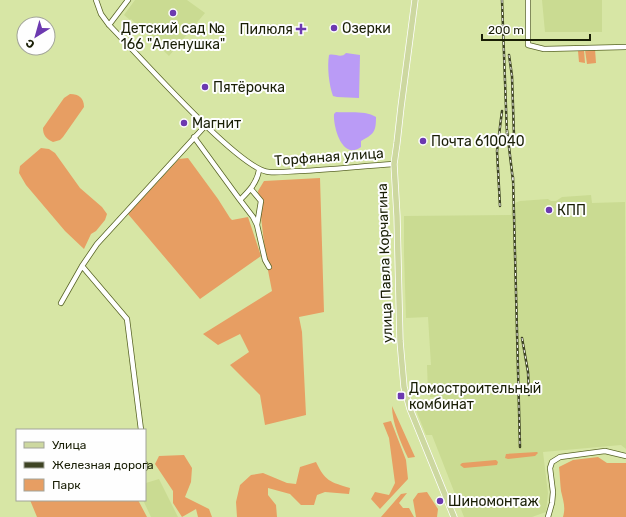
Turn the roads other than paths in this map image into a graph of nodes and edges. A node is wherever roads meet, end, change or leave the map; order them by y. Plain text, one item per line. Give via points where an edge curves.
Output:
1 (96, 0) edge
2 (128, 0) edge
3 (415, 0) edge
4 (528, 0) edge
5 (110, 25) junction
6 (626, 47) edge
7 (206, 125) junction
8 (194, 137) junction
9 (394, 164) junction
10 (259, 170) junction
11 (251, 189) junction
12 (240, 200) junction
13 (257, 225) junction
14 (82, 266) junction
15 (269, 267) dead end
16 (61, 303) dead end
17 (142, 429) edge
18 (626, 456) edge
19 (454, 517) edge
20 (548, 517) edge

1 - 5 street, Торфяная улица via 101,14
2 - 5 street
3 - 9 main road, улица Павла Корчагина
4 - 6 street via 528,45
5 - 7 street, Торфяная улица
7 - 8 street
7 - 10 street, Торфяная улица
8 - 12 street
8 - 14 street via 104,236
9 - 10 street, Торфяная улица via 302,171
9 - 19 main road, улица Павла Корчагина via 404,387 413,416
10 - 11 street via 258,178
11 - 12 street
11 - 13 street via 261,201
12 - 13 street
13 - 15 street
14 - 16 street
14 - 17 street via 127,319
18 - 20 street via 605,451 560,457 552,462 550,468 553,492

